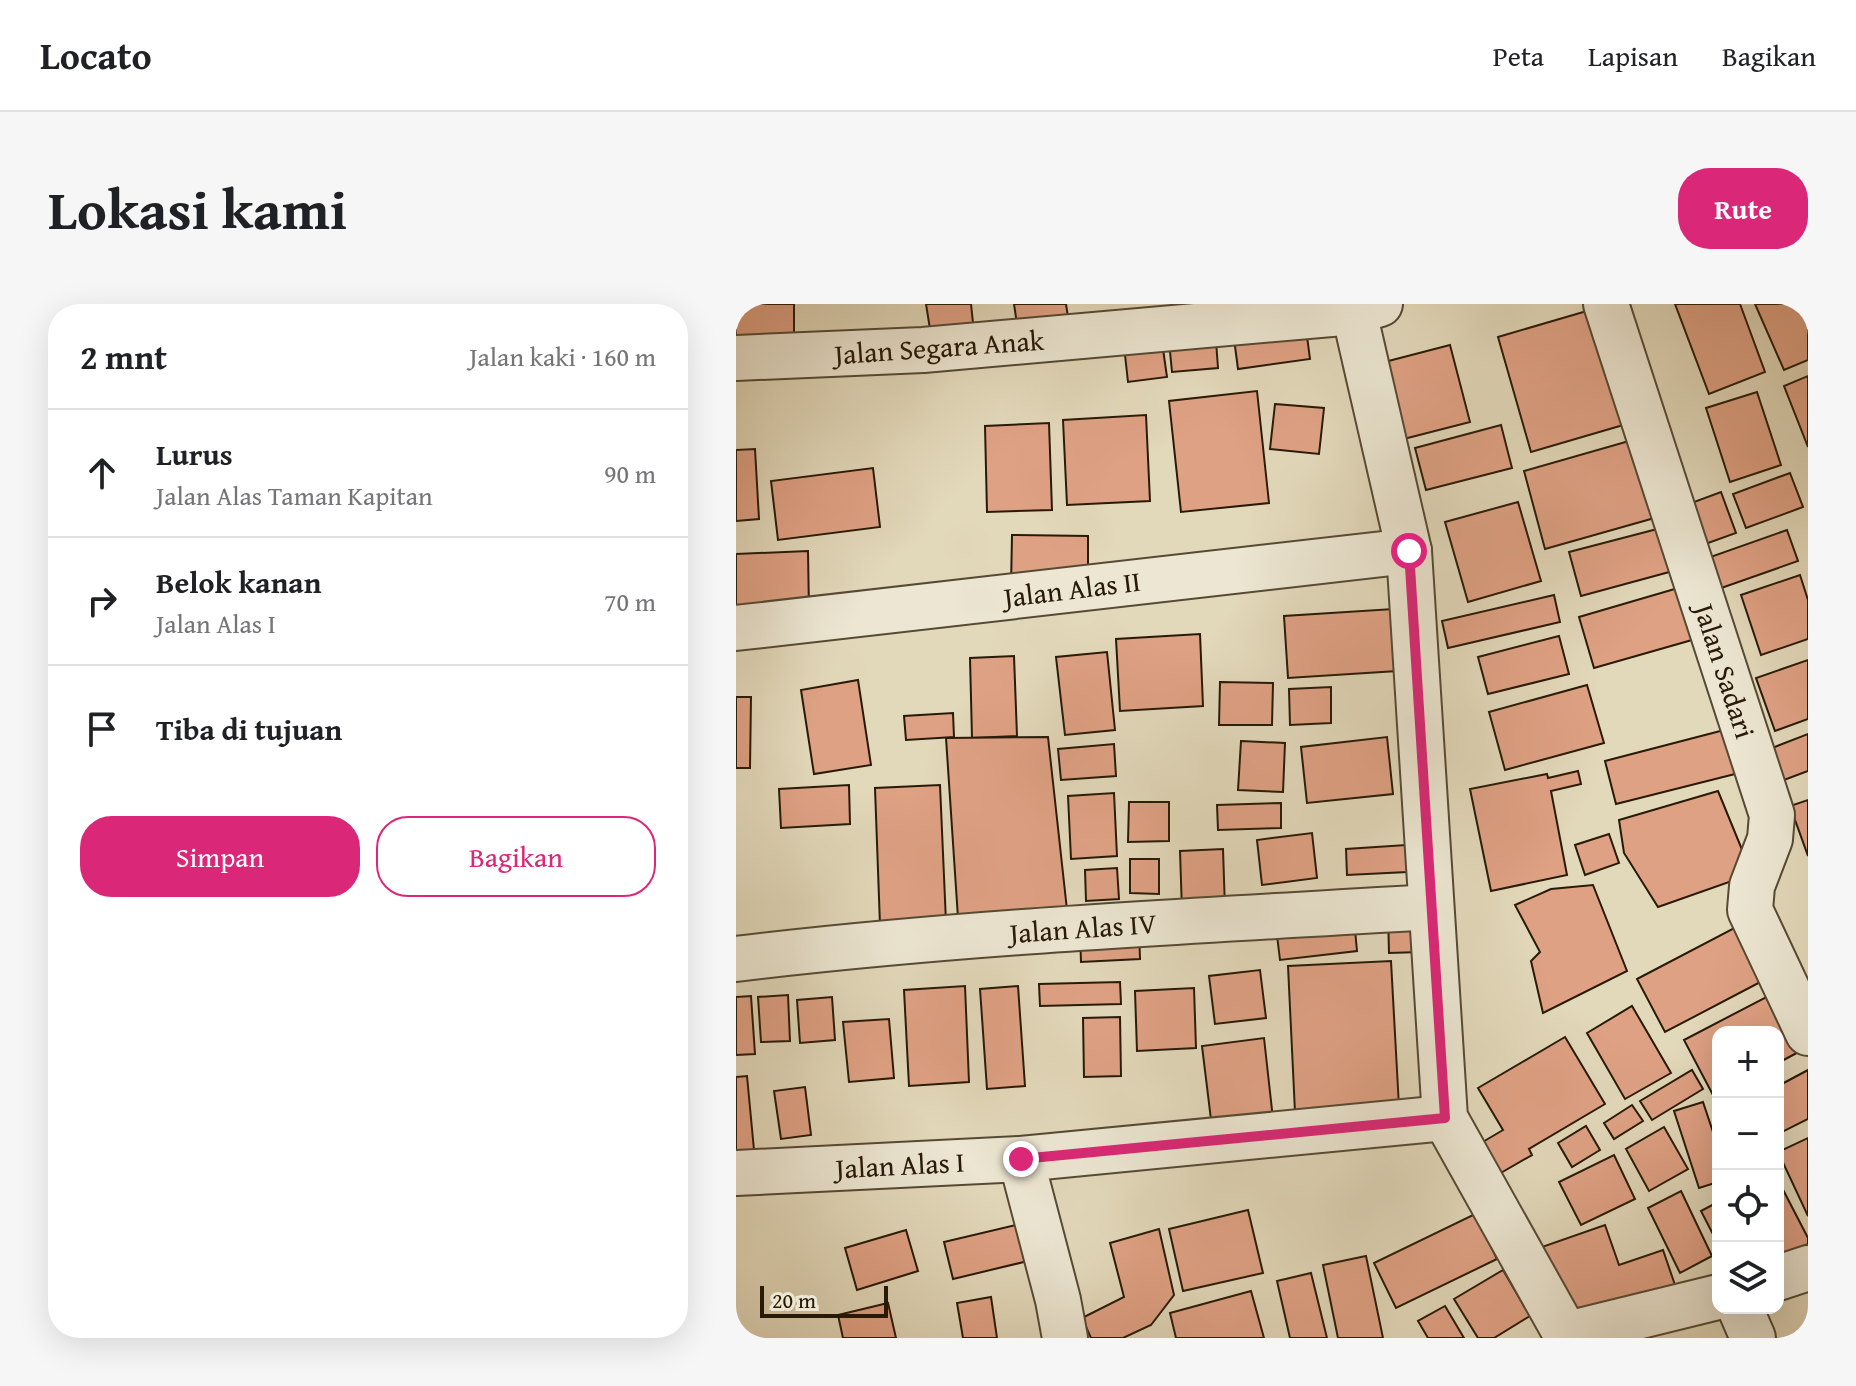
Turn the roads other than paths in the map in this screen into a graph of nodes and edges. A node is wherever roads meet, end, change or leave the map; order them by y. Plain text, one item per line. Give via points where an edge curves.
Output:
1 (1606, 304) edge
2 (1367, 308) edge
3 (1311, 310) edge
4 (736, 358) edge
5 (1409, 551) junction
6 (736, 628) edge
7 (1431, 907) junction
8 (736, 959) edge
9 (1808, 1033) edge
10 (1445, 1118) junction
11 (1021, 1159) junction
12 (736, 1173) edge
13 (1808, 1268) edge
14 (1784, 1276) edge
15 (1712, 1299) edge
16 (1743, 1314) edge
17 (1568, 1336) edge
18 (1065, 1338) edge
19 (1753, 1338) edge

1 - 9 street, Jalan Sadari via 1772,815 1750,910
2 - 3 street, Jalan Segara Anak
2 - 5 street
3 - 4 street, Jalan Segara Anak via 923,350
5 - 6 street, Jalan Alas II
5 - 7 street
7 - 8 street, Jalan Alas IV via 1062,929
7 - 10 street
10 - 11 street, Jalan Alas I
10 - 17 street
11 - 12 street, Jalan Alas I
11 - 18 street
13 - 14 street
15 - 17 street
16 - 19 street

